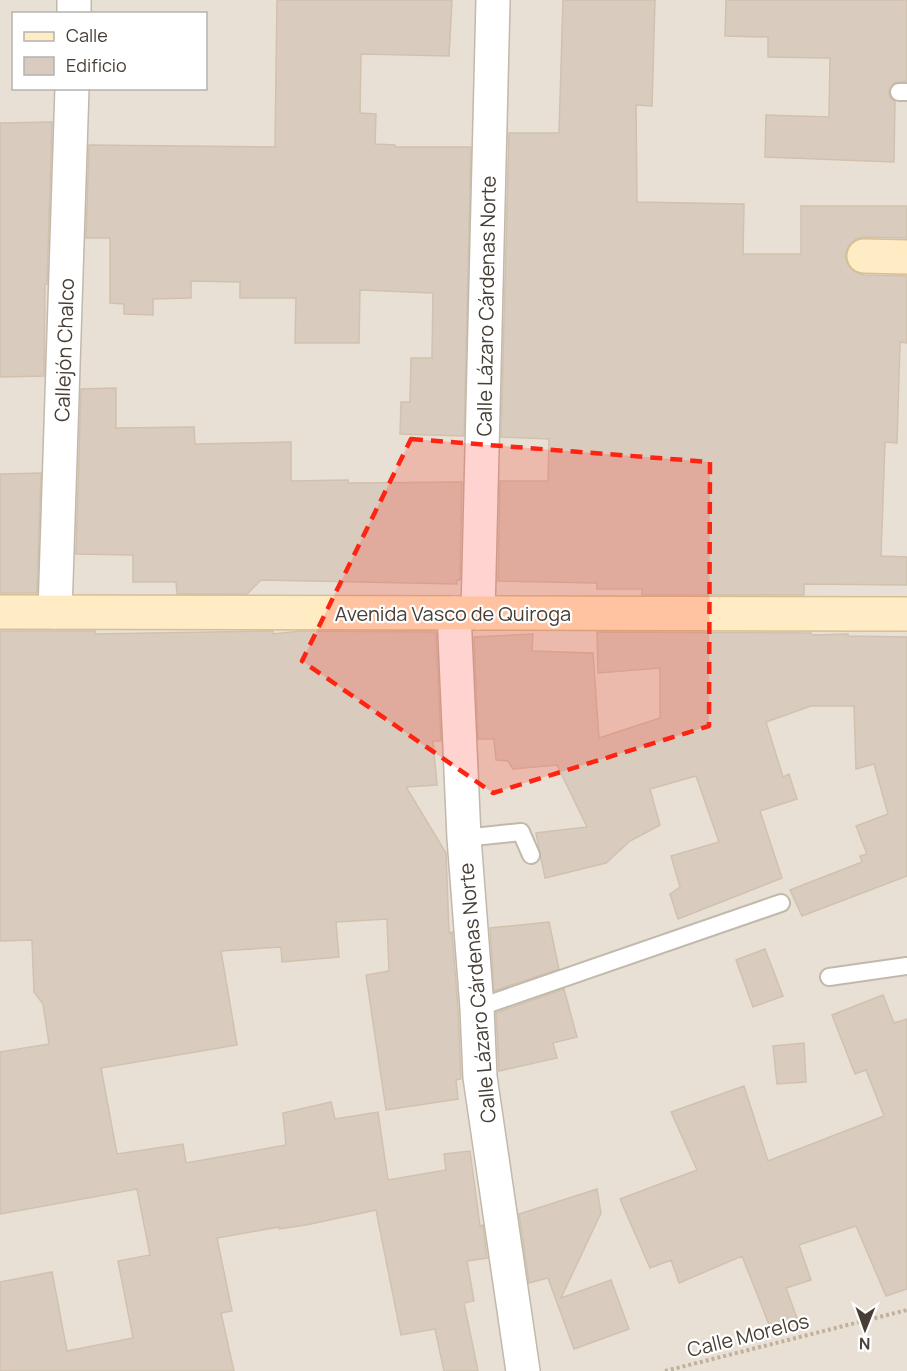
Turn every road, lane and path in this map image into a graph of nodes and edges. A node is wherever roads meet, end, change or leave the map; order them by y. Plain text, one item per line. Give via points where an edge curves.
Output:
1 (494, 0) edge
2 (72, 90) edge
3 (864, 256) dead end
4 (907, 257) edge
5 (0, 612) edge
6 (55, 612) junction
7 (466, 613) junction
8 (907, 614) edge
9 (464, 838) junction
10 (531, 855) dead end
11 (781, 903) dead end
12 (907, 966) edge
13 (829, 978) dead end
14 (477, 1008) junction
15 (907, 1310) edge
16 (523, 1371) edge
17 (665, 1371) edge

1 - 7 street, Calle Lázaro Cárdenas Norte
2 - 6 street, Callejón Chalco
3 - 4 street
5 - 6 street, Avenida Vasco de Quiroga
6 - 7 street, Avenida Vasco de Quiroga
7 - 8 street, Avenida Vasco de Quiroga
7 - 9 street, Calle Lázaro Cárdenas Norte
9 - 10 lane via 521,832
9 - 14 street, Calle Lázaro Cárdenas Norte
11 - 14 lane
12 - 13 lane
14 - 16 street, Calle Lázaro Cárdenas Norte via 480,1077
15 - 17 path, Calle Morelos

